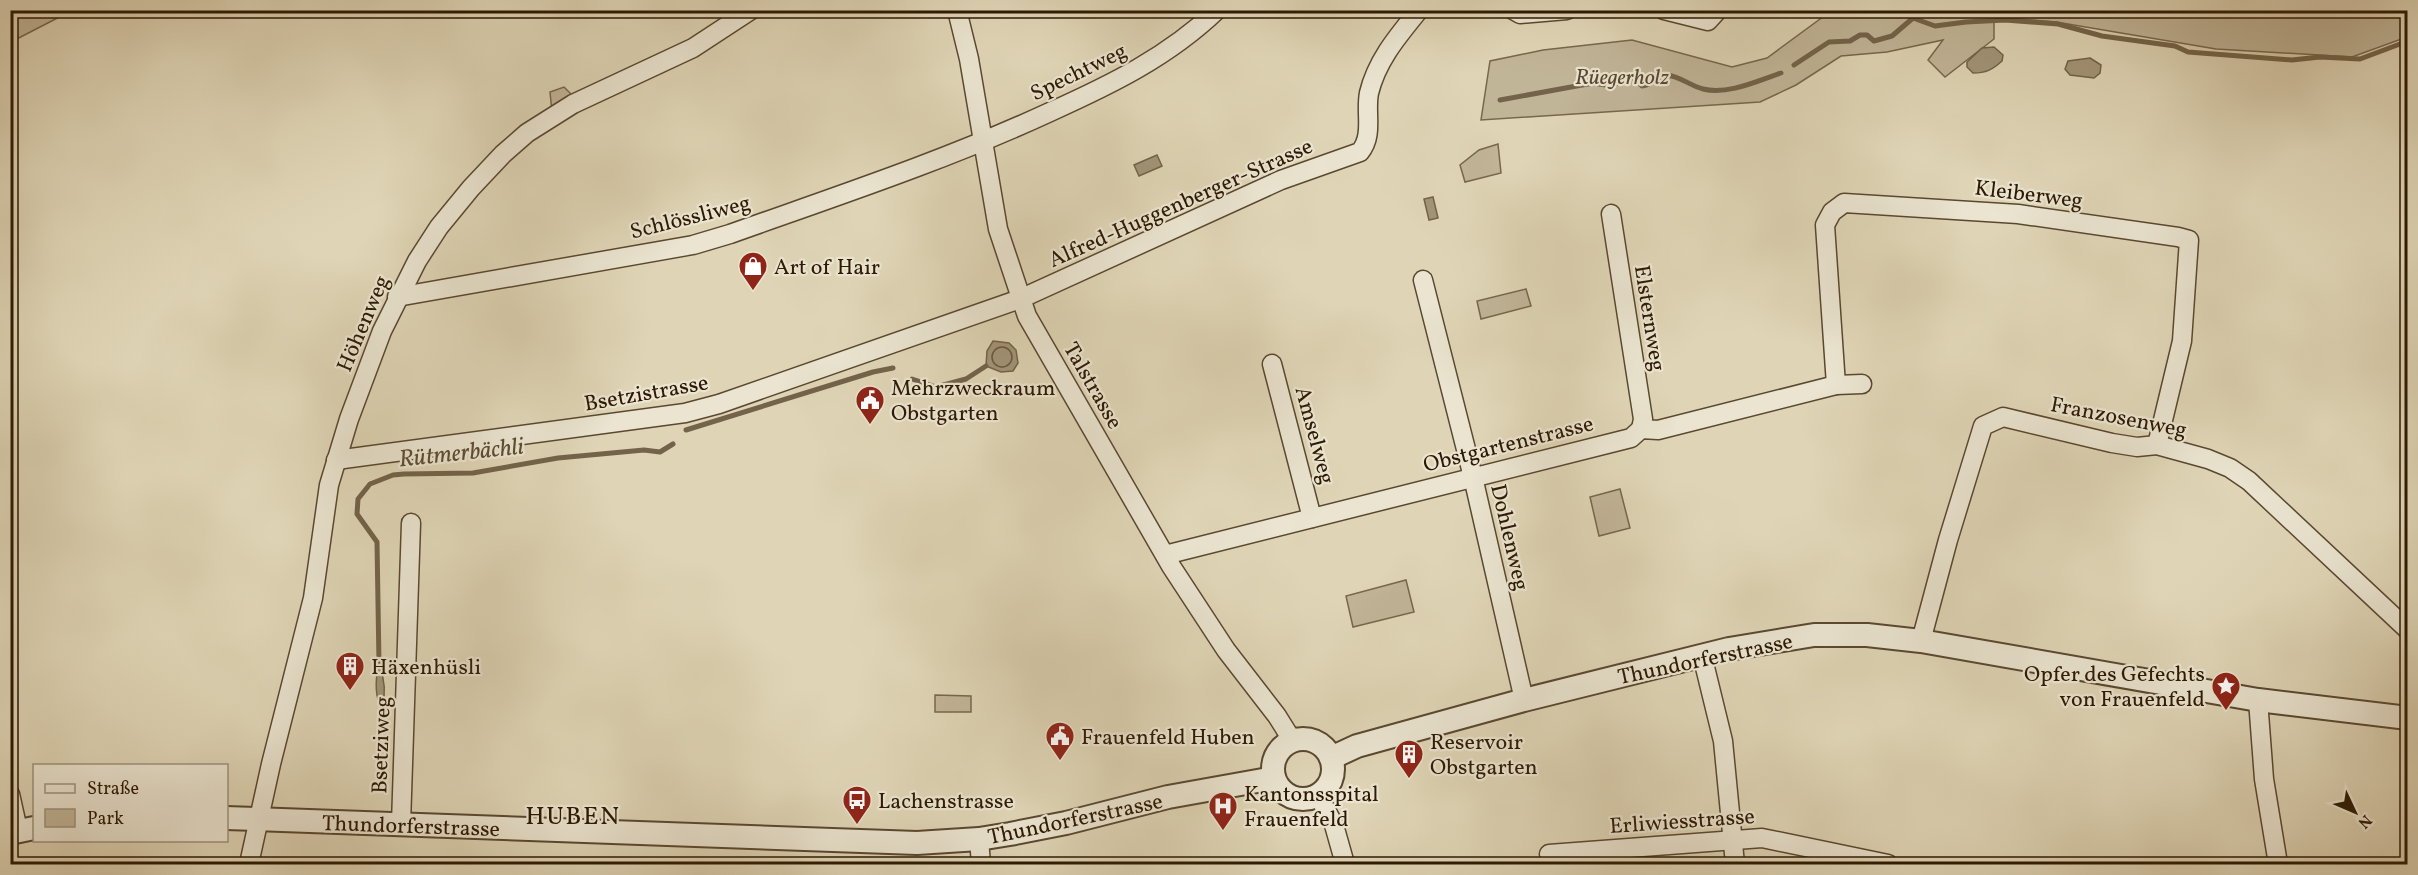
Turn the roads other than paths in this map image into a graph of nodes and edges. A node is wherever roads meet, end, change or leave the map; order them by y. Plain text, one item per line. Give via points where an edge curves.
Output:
1 (751, 10) edge
2 (957, 10) edge
3 (1217, 10) edge
4 (1419, 10) edge
5 (1513, 10) edge
6 (1567, 10) edge
7 (1664, 10) edge
8 (1718, 10) edge
9 (1539, 12) edge
10 (984, 142) junction
11 (1611, 214) dead end
12 (1423, 280) dead end
13 (397, 297) junction
14 (1020, 298) junction
15 (1272, 364) dead end
16 (1862, 384) dead end
17 (1836, 385) junction
18 (1641, 429) junction
19 (2157, 445) junction
20 (336, 460) junction
21 (1473, 477) junction
22 (1312, 518) junction
23 (411, 523) dead end
24 (1164, 555) junction
25 (2408, 630) edge
26 (1921, 641) junction
27 (1702, 655) junction
28 (1524, 700) junction
29 (2258, 700) junction
30 (2408, 718) edge
31 (1292, 740) junction
32 (1331, 758) junction
33 (1274, 778) junction
34 (10, 794) edge
35 (1318, 795) junction
36 (228, 818) edge
37 (259, 820) junction
38 (401, 824) junction
39 (21, 830) edge
40 (979, 839) junction
41 (1733, 839) junction
42 (1549, 854) dead end
43 (249, 864) edge
44 (981, 864) edge
45 (1345, 864) edge
46 (1735, 864) edge
47 (1888, 864) edge
48 (2278, 864) edge

1 - 13 street, Höhenweg via 693,48 573,104 527,133 471,188 440,227
2 - 10 street, Talstrasse
3 - 10 street, Spechtweg via 1173,47 1120,80
4 - 14 street, Alfred-Huggenberger-Strasse via 1377,69 1368,96 1368,135 1360,152 1281,180
5 - 9 street via 1520,14
6 - 9 street
7 - 8 street via 1708,21
10 - 13 street, Schlössliweg via 693,245
10 - 14 street, Talstrasse via 998,229
11 - 18 street, Elsternweg via 1643,419
12 - 21 street, Dohlenweg
13 - 20 street, Höhenweg
14 - 20 street, Bsetzistrasse via 685,413
14 - 24 street, Talstrasse
15 - 22 street, Amselweg
16 - 17 street, Obstgartenstrasse
17 - 18 street, Obstgartenstrasse via 1658,430
17 - 19 street, Kleiberweg via 1825,225 1832,212 1844,203 2018,214 2189,240 2182,341
18 - 21 street, Obstgartenstrasse via 1631,438
19 - 25 street, Franzosenweg via 2230,468 2249,481
19 - 26 street, Franzosenweg via 2112,443 2003,417 1983,426
20 - 37 street, Höhenweg via 313,598
21 - 22 street, Obstgartenstrasse
21 - 28 street, Dohlenweg
22 - 24 street, Obstgartenstrasse
23 - 38 street, Bsetziweg
24 - 31 street, Talstrasse via 1226,650
26 - 27 street, Thundorferstrasse via 1814,635
26 - 29 street, Thundorferstrasse
27 - 28 street, Thundorferstrasse
27 - 41 street via 1723,741
28 - 32 street, Thundorferstrasse via 1357,746
29 - 30 street, Thundorferstrasse
29 - 48 street via 2264,779
31 - 32 street via 1311,740
31 - 33 street via 1278,752 1272,769
32 - 35 street via 1332,775
33 - 35 street via 1285,794 1294,798
33 - 40 street, Thundorferstrasse
34 - 39 street
35 - 45 street via 1334,825
36 - 37 street, Thundorferstrasse
37 - 38 street, Thundorferstrasse
37 - 43 street, Höhenweg
38 - 40 street, Thundorferstrasse via 917,843
40 - 44 street
41 - 42 street, Erliwiesstrasse
41 - 46 street
41 - 47 street, Erliwiesstrasse via 1762,838

